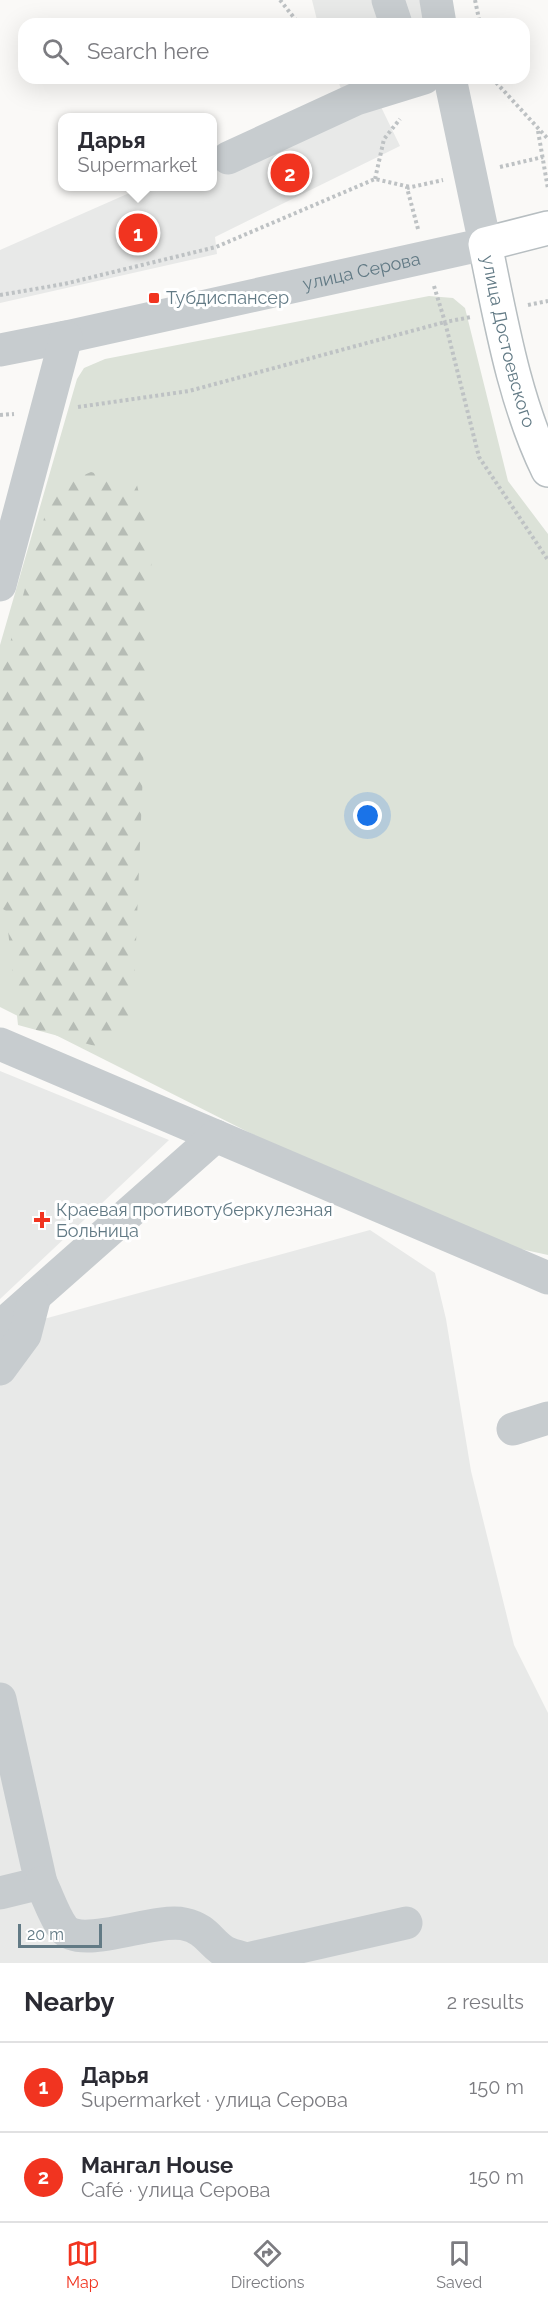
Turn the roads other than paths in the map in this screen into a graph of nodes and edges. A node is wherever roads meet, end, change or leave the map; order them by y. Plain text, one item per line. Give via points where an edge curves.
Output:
1 (388, 0) edge
2 (436, 0) edge
3 (394, 18) edge
4 (439, 18) edge
5 (410, 84) edge
6 (433, 84) edge
7 (228, 158) dead end
8 (548, 228) edge
9 (485, 244) junction
10 (66, 337) junction
11 (0, 350) edge
12 (548, 470) edge
13 (0, 585) edge
14 (0, 1044) edge
15 (216, 1136) junction
16 (548, 1278) edge
17 (35, 1296) junction
18 (0, 1327) edge
19 (0, 1369) edge
20 (548, 1418) edge
21 (513, 1429) dead end
22 (0, 1699) edge
23 (41, 1883) junction
24 (0, 1893) edge
25 (406, 1923) dead end
26 (247, 1961) edge

1 - 3 street
2 - 4 street
5 - 7 street via 356,99
6 - 9 street
8 - 9 main road, улица Серова
9 - 10 street, улица Серова
9 - 12 main road, улица Достоевского via 519,394
10 - 11 street, улица Серова
10 - 13 street
14 - 15 street
15 - 16 street
15 - 17 street
17 - 18 street
17 - 19 street via 26,1335
20 - 21 street
22 - 23 street
23 - 24 street
23 - 26 street via 64,1929 76,1936 93,1937 182,1923 205,1932 225,1952
25 - 26 street

